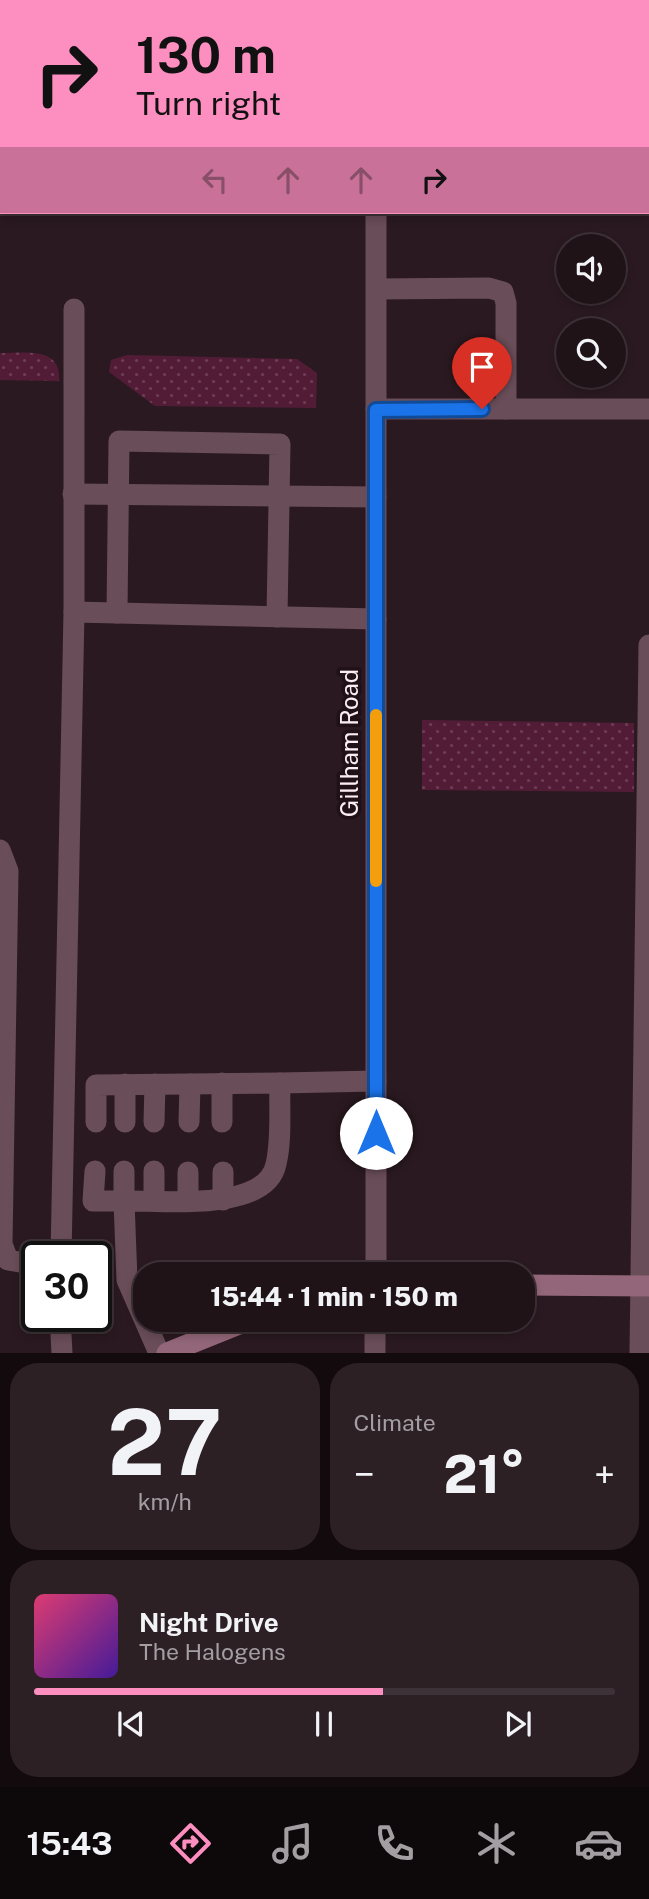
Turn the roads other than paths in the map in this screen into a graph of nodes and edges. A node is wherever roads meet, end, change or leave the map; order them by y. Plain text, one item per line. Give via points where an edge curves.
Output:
1 (376, 214) edge
2 (377, 289) junction
3 (74, 309) dead end
4 (506, 409) junction
5 (649, 409) edge
6 (376, 410) junction
7 (73, 495) junction
8 (119, 495) junction
9 (278, 496) junction
10 (376, 497) junction
11 (74, 612) junction
12 (117, 613) junction
13 (277, 617) junction
14 (376, 619) junction
15 (649, 645) edge
16 (0, 850) edge
17 (3, 918) edge
18 (376, 1081) junction
19 (222, 1083) junction
20 (280, 1083) junction
21 (125, 1084) junction
22 (155, 1084) junction
23 (190, 1084) junction
24 (96, 1122) dead end
25 (125, 1122) dead end
26 (154, 1122) dead end
27 (188, 1122) dead end
28 (222, 1122) dead end
29 (94, 1171) dead end
30 (124, 1171) dead end
31 (154, 1171) dead end
32 (188, 1172) dead end
33 (223, 1172) dead end
34 (154, 1200) junction
35 (188, 1200) junction
36 (223, 1200) junction
37 (124, 1201) junction
38 (61, 1241) edge
39 (3, 1256) edge
40 (376, 1262) edge
41 (21, 1263) edge
42 (535, 1285) edge
43 (645, 1286) edge
44 (61, 1332) edge
45 (219, 1332) edge
46 (375, 1332) edge
47 (62, 1353) edge
48 (159, 1353) edge
49 (167, 1353) edge
50 (375, 1353) edge
51 (640, 1353) edge

1 - 2 street, Gillham Road
2 - 4 street via 489,288 503,292
2 - 6 street, Gillham Road
3 - 7 street
4 - 5 street
4 - 6 street
6 - 10 street, Gillham Road
7 - 8 street
7 - 11 street
8 - 9 street
8 - 9 street via 119,441 280,444
8 - 12 street
9 - 10 street
9 - 13 street
10 - 14 street, Gillham Road
11 - 12 street
11 - 38 street
12 - 13 street
13 - 14 street
14 - 18 street, Gillham Road
15 - 43 street
16 - 17 street via 8,872
17 - 39 street
18 - 20 street
18 - 40 street, Gillham Road
19 - 20 street
19 - 23 street
19 - 28 street
20 - 36 street via 276,1167 258,1190
21 - 22 street
21 - 24 street via 96,1085
21 - 25 street
22 - 23 street
22 - 26 street
23 - 27 street
29 - 37 street via 93,1201
30 - 37 street
31 - 34 street
32 - 35 street
33 - 36 street
34 - 35 street
34 - 37 street
35 - 36 street
37 - 48 street via 127,1280
39 - 41 street
42 - 43 main road
43 - 51 street
44 - 47 street
45 - 49 main road
46 - 50 street

